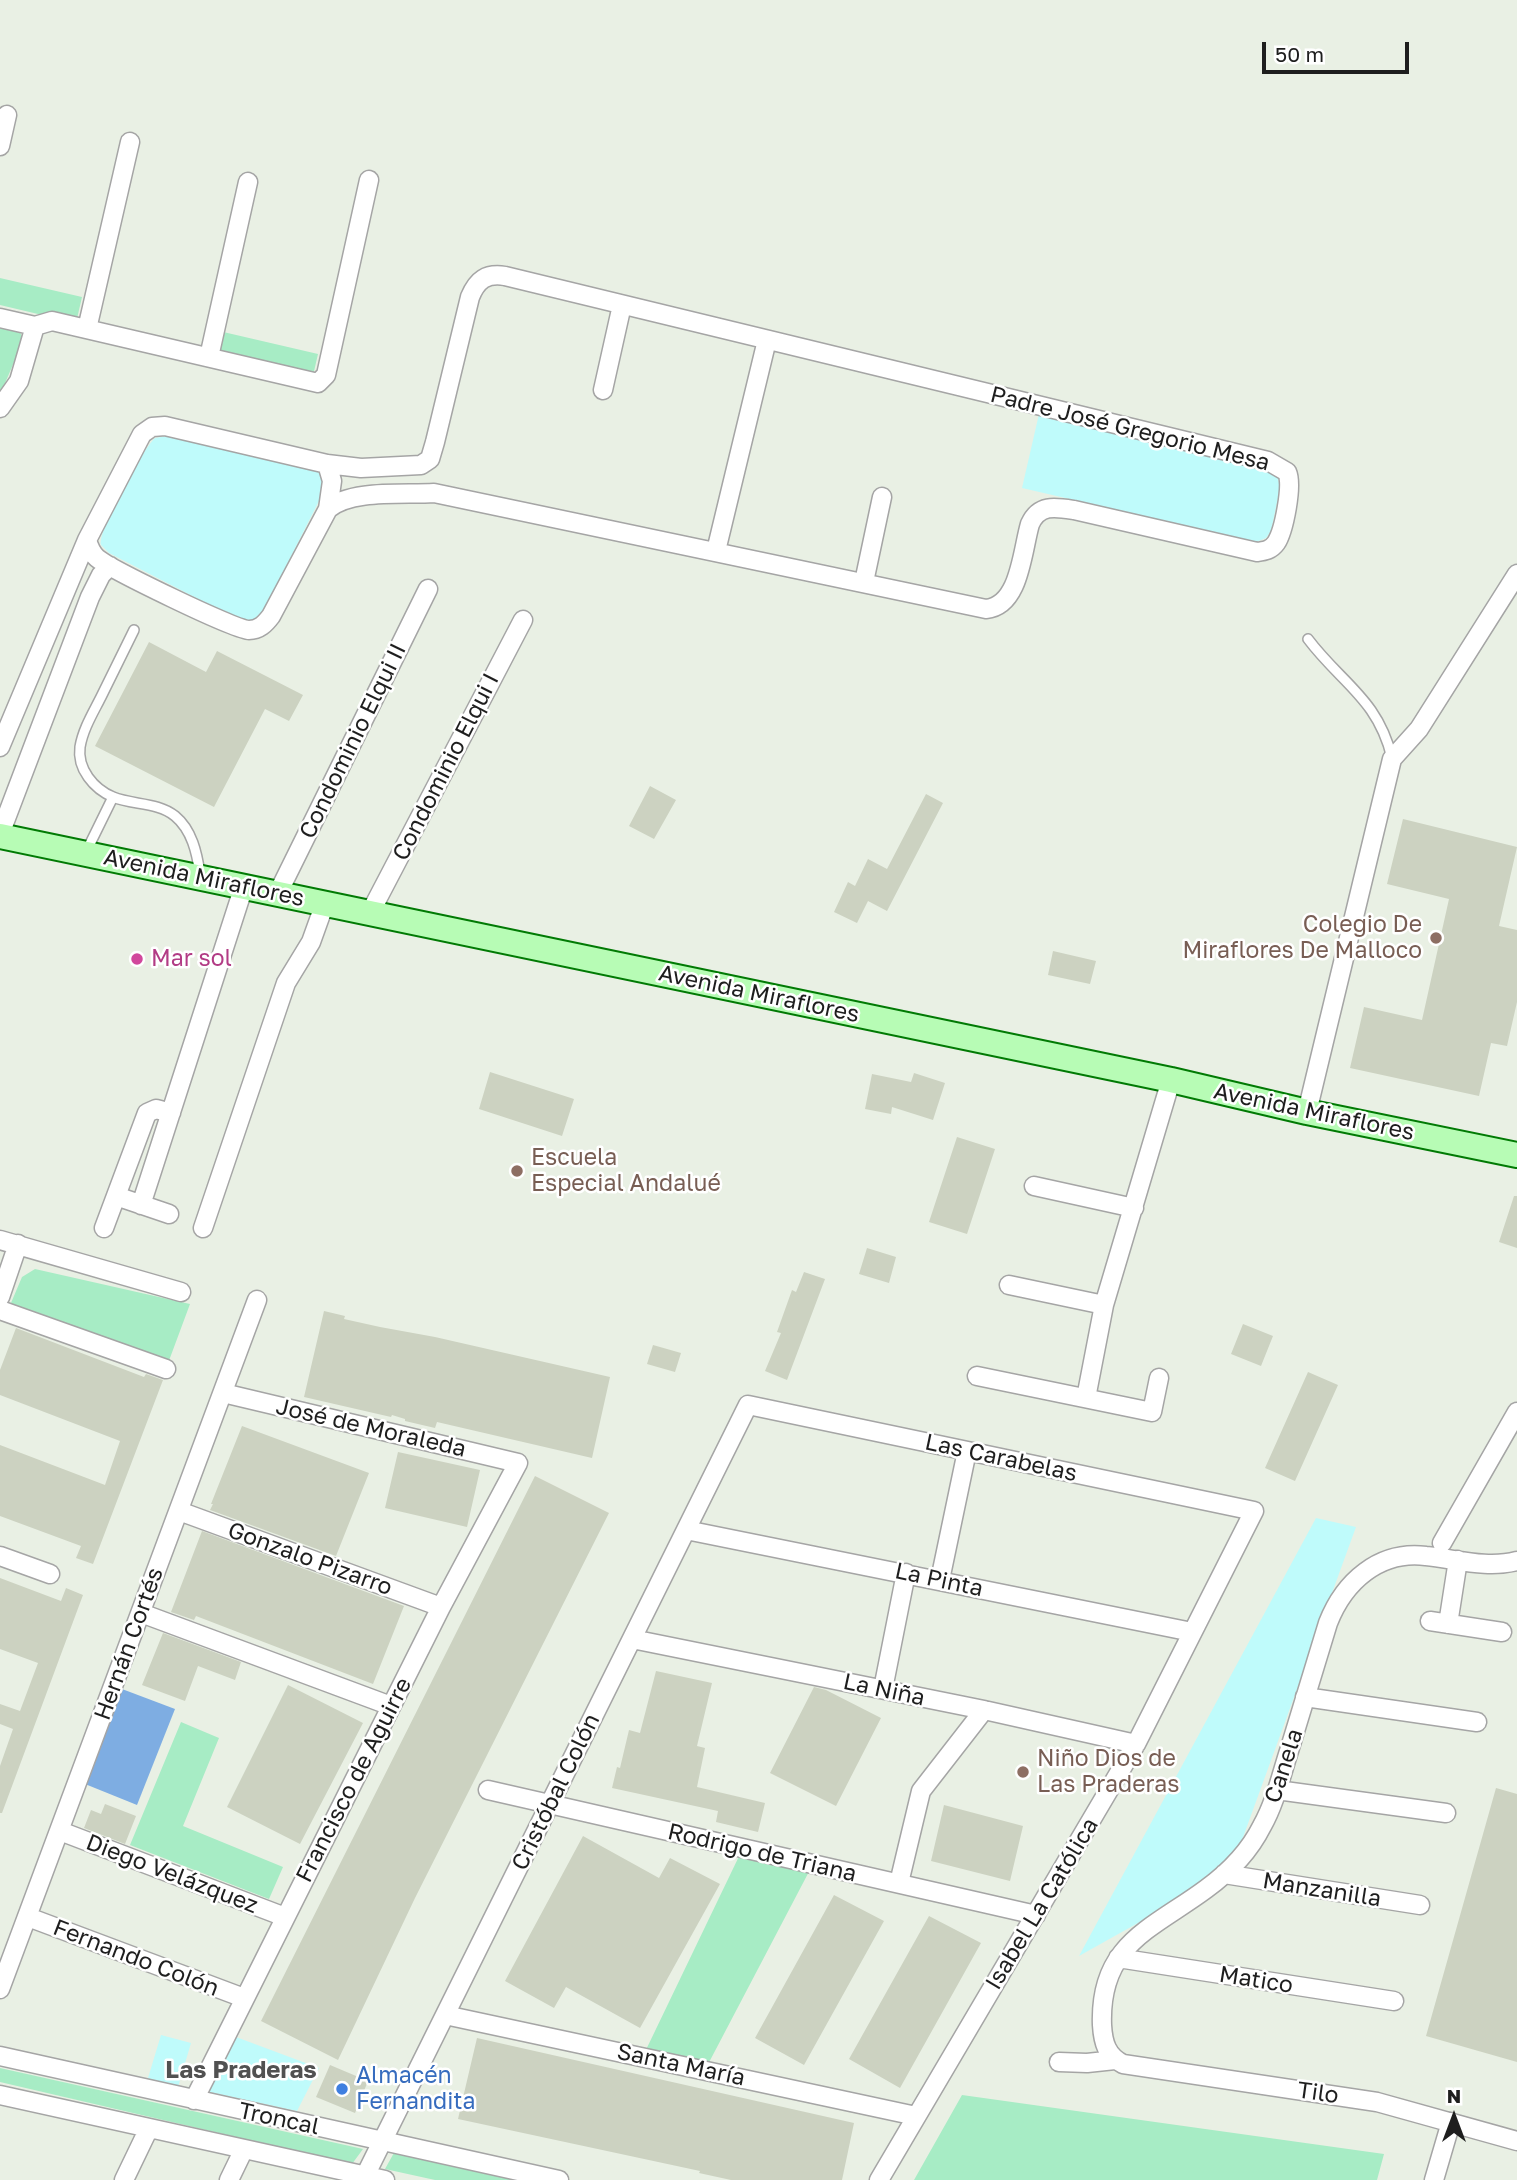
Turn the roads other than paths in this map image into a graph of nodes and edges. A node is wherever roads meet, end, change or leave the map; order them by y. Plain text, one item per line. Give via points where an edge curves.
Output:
1 (7, 115) dead end
2 (130, 142) dead end
3 (0, 146) edge
4 (369, 180) dead end
5 (248, 182) dead end
6 (622, 305) junction
7 (0, 318) edge
8 (35, 326) junction
9 (87, 329) junction
10 (767, 340) junction
11 (209, 357) junction
12 (603, 390) dead end
13 (0, 408) edge
14 (327, 464) junction
15 (421, 465) junction
16 (434, 493) junction
17 (882, 497) dead end
18 (328, 509) junction
19 (87, 540) junction
20 (716, 551) junction
21 (110, 566) junction
22 (1517, 574) edge
23 (864, 582) junction
24 (428, 589) dead end
25 (523, 620) dead end
26 (134, 630) dead end
27 (1307, 639) dead end
28 (0, 747) edge
29 (1392, 759) junction
30 (113, 797) junction
31 (0, 835) edge
32 (85, 854) junction
33 (201, 877) junction
34 (244, 886) junction
35 (278, 893) junction
36 (325, 903) junction
37 (370, 913) junction
38 (1171, 1080) junction
39 (1307, 1112) junction
40 (171, 1113) junction
41 (1517, 1155) edge
42 (1034, 1186) dead end
43 (116, 1196) junction
44 (141, 1205) junction
45 (1134, 1208) junction
46 (169, 1214) dead end
47 (104, 1228) dead end
48 (203, 1228) dead end
49 (9, 1242) edge
50 (1009, 1285) dead end
51 (181, 1292) dead end
52 (0, 1297) edge
53 (257, 1300) dead end
54 (1104, 1306) junction
55 (0, 1310) edge
56 (166, 1369) dead end
57 (977, 1376) dead end
58 (1159, 1378) dead end
59 (223, 1393) junction
60 (1086, 1398) junction
61 (748, 1405) joint
62 (1517, 1412) edge
63 (967, 1451) junction
64 (519, 1463) joint
65 (179, 1511) junction
66 (1254, 1511) joint
67 (686, 1530) junction
68 (1441, 1543) dead end
69 (0, 1556) edge
70 (1458, 1560) junction
71 (1517, 1561) edge
72 (906, 1573) junction
73 (50, 1574) dead end
74 (940, 1580) junction
75 (441, 1607) junction
76 (141, 1613) junction
77 (1192, 1632) junction
78 (1502, 1632) dead end
79 (632, 1639) junction
80 (883, 1689) junction
81 (1305, 1697) junction
82 (391, 1706) junction
83 (984, 1710) junction
84 (1477, 1722) dead end
85 (1136, 1744) junction
86 (488, 1790) dead end
87 (1277, 1790) junction
88 (550, 1805) junction
89 (1446, 1814) dead end
90 (60, 1831) junction
91 (1224, 1874) junction
92 (899, 1883) junction
93 (1420, 1905) dead end
94 (1036, 1915) junction
95 (28, 1917) junction
96 (285, 1917) junction
97 (1118, 1958) junction
98 (0, 1989) edge
99 (244, 1998) junction
100 (1394, 2001) dead end
101 (445, 2015) junction
102 (0, 2056) edge
103 (1115, 2060) junction
104 (1059, 2062) dead end
105 (0, 2095) edge
106 (194, 2100) junction
107 (916, 2116) junction
108 (1451, 2122) junction
109 (149, 2128) junction
110 (1517, 2141) edge
111 (382, 2142) junction
112 (244, 2149) junction
113 (364, 2178) edge
114 (124, 2180) edge
115 (229, 2180) edge
116 (385, 2180) edge
117 (559, 2180) edge
118 (879, 2180) edge
119 (1434, 2180) edge

1 - 3 street
2 - 9 street
4 - 11 street via 326,375 318,383
5 - 11 street
6 - 10 street, Padre José Gregorio Mesa
6 - 12 street
6 - 15 street, Padre José Gregorio Mesa via 499,275 482,279 468,303 431,455
7 - 8 street
8 - 9 street via 52,321
8 - 13 street via 19,381
9 - 11 street
10 - 20 street
10 - 23 street, Padre José Gregorio Mesa via 1268,461 1289,477 1279,537 1262,552 1051,507 1031,520 1013,590 995,608
14 - 15 street via 380,469
14 - 18 street via 332,481
14 - 19 street via 165,426 152,428 135,444
15 - 16 street
16 - 18 street, Padre José Gregorio Mesa via 347,498
16 - 20 street, Padre José Gregorio Mesa
17 - 23 street
18 - 21 street via 271,616 253,630 234,628
19 - 21 street via 96,558
19 - 28 street
20 - 23 street, Padre José Gregorio Mesa
21 - 31 street via 90,597
22 - 29 street via 1419,729
24 - 35 street, Condominio Elqui II
25 - 37 street, Condominio Elqui I
26 - 30 lane via 85,730 80,750 86,776
27 - 29 lane via 1362,696 1387,736
29 - 39 street
30 - 32 lane
30 - 33 lane via 174,816 197,852
31 - 32 main road, Avenida Miraflores
32 - 33 main road, Avenida Miraflores
33 - 34 main road, Avenida Miraflores
34 - 35 main road, Avenida Miraflores
34 - 40 street
35 - 36 main road, Avenida Miraflores
36 - 37 main road, Avenida Miraflores
36 - 48 street via 311,942 286,984
37 - 38 main road, Avenida Miraflores
38 - 39 main road, Avenida Miraflores
38 - 45 street
39 - 41 main road, Avenida Miraflores
40 - 43 street via 156,1109 147,1113
40 - 44 street
42 - 45 street
43 - 44 street
43 - 47 street
44 - 46 street
45 - 54 street
49 - 51 street
49 - 52 street
50 - 54 street
53 - 59 street, Hernán Cortés
54 - 60 street
55 - 56 street
57 - 60 street
58 - 60 street via 1152,1412
59 - 64 street, José de Moraleda
59 - 65 street, Hernán Cortés
61 - 63 street, Las Carabelas
61 - 67 street, Cristóbal Colón
62 - 68 street
63 - 66 street, Las Carabelas
63 - 74 street
64 - 75 street, Francisco de Aguirre
65 - 75 street, Gonzalo Pizarro
65 - 76 street, Hernán Cortés
66 - 77 street, Isabel La Católica
67 - 72 street, La Pinta
67 - 79 street, Cristóbal Colón
69 - 73 street
70 - 71 street, Canela via 1498,1565
70 - 78 street via 1439,1623
70 - 81 street, Canela via 1401,1557 1379,1563 1354,1580 1332,1612
72 - 74 street, La Pinta
72 - 80 street
74 - 77 street, La Pinta
75 - 82 street, Francisco de Aguirre
76 - 82 street
76 - 90 street, Hernán Cortés
77 - 85 street, Isabel La Católica
79 - 80 street, La Niña
79 - 88 street, Cristóbal Colón
80 - 83 street, La Niña
81 - 84 street
81 - 87 street, Canela
82 - 96 street, Francisco de Aguirre
83 - 85 street, La Niña
83 - 92 street via 921,1791
85 - 94 street, Isabel La Católica
86 - 88 street, Rodrigo de Triana
87 - 89 street
87 - 91 street, Canela via 1255,1838
88 - 92 street, Rodrigo de Triana
88 - 101 street, Cristóbal Colón
90 - 95 street, Hernán Cortés
90 - 96 street, Diego Velázquez
91 - 93 street, Manzanilla
91 - 97 street, Canela via 1145,1929
92 - 94 street, Rodrigo de Triana
94 - 107 street, Isabel La Católica
95 - 98 street, Hernán Cortés
95 - 99 street, Fernando Colón
96 - 99 street, Francisco de Aguirre
97 - 100 street, Matico
97 - 103 street, Canela via 1105,1992 1102,2022 1105,2046
99 - 106 street, Francisco de Aguirre
101 - 107 street, Santa María
101 - 111 street, Cristóbal Colón
102 - 106 street, Troncal
103 - 104 street
103 - 108 street, Tilo via 1132,2067 1377,2102
105 - 109 street, Troncal
106 - 111 street, Troncal
107 - 118 street, Isabel La Católica
108 - 110 street, Tilo
108 - 119 street
109 - 112 street, Troncal
109 - 114 street
111 - 113 street, Cristóbal Colón
111 - 117 street, Troncal
112 - 113 street, Troncal
112 - 115 street
113 - 116 street, Troncal

